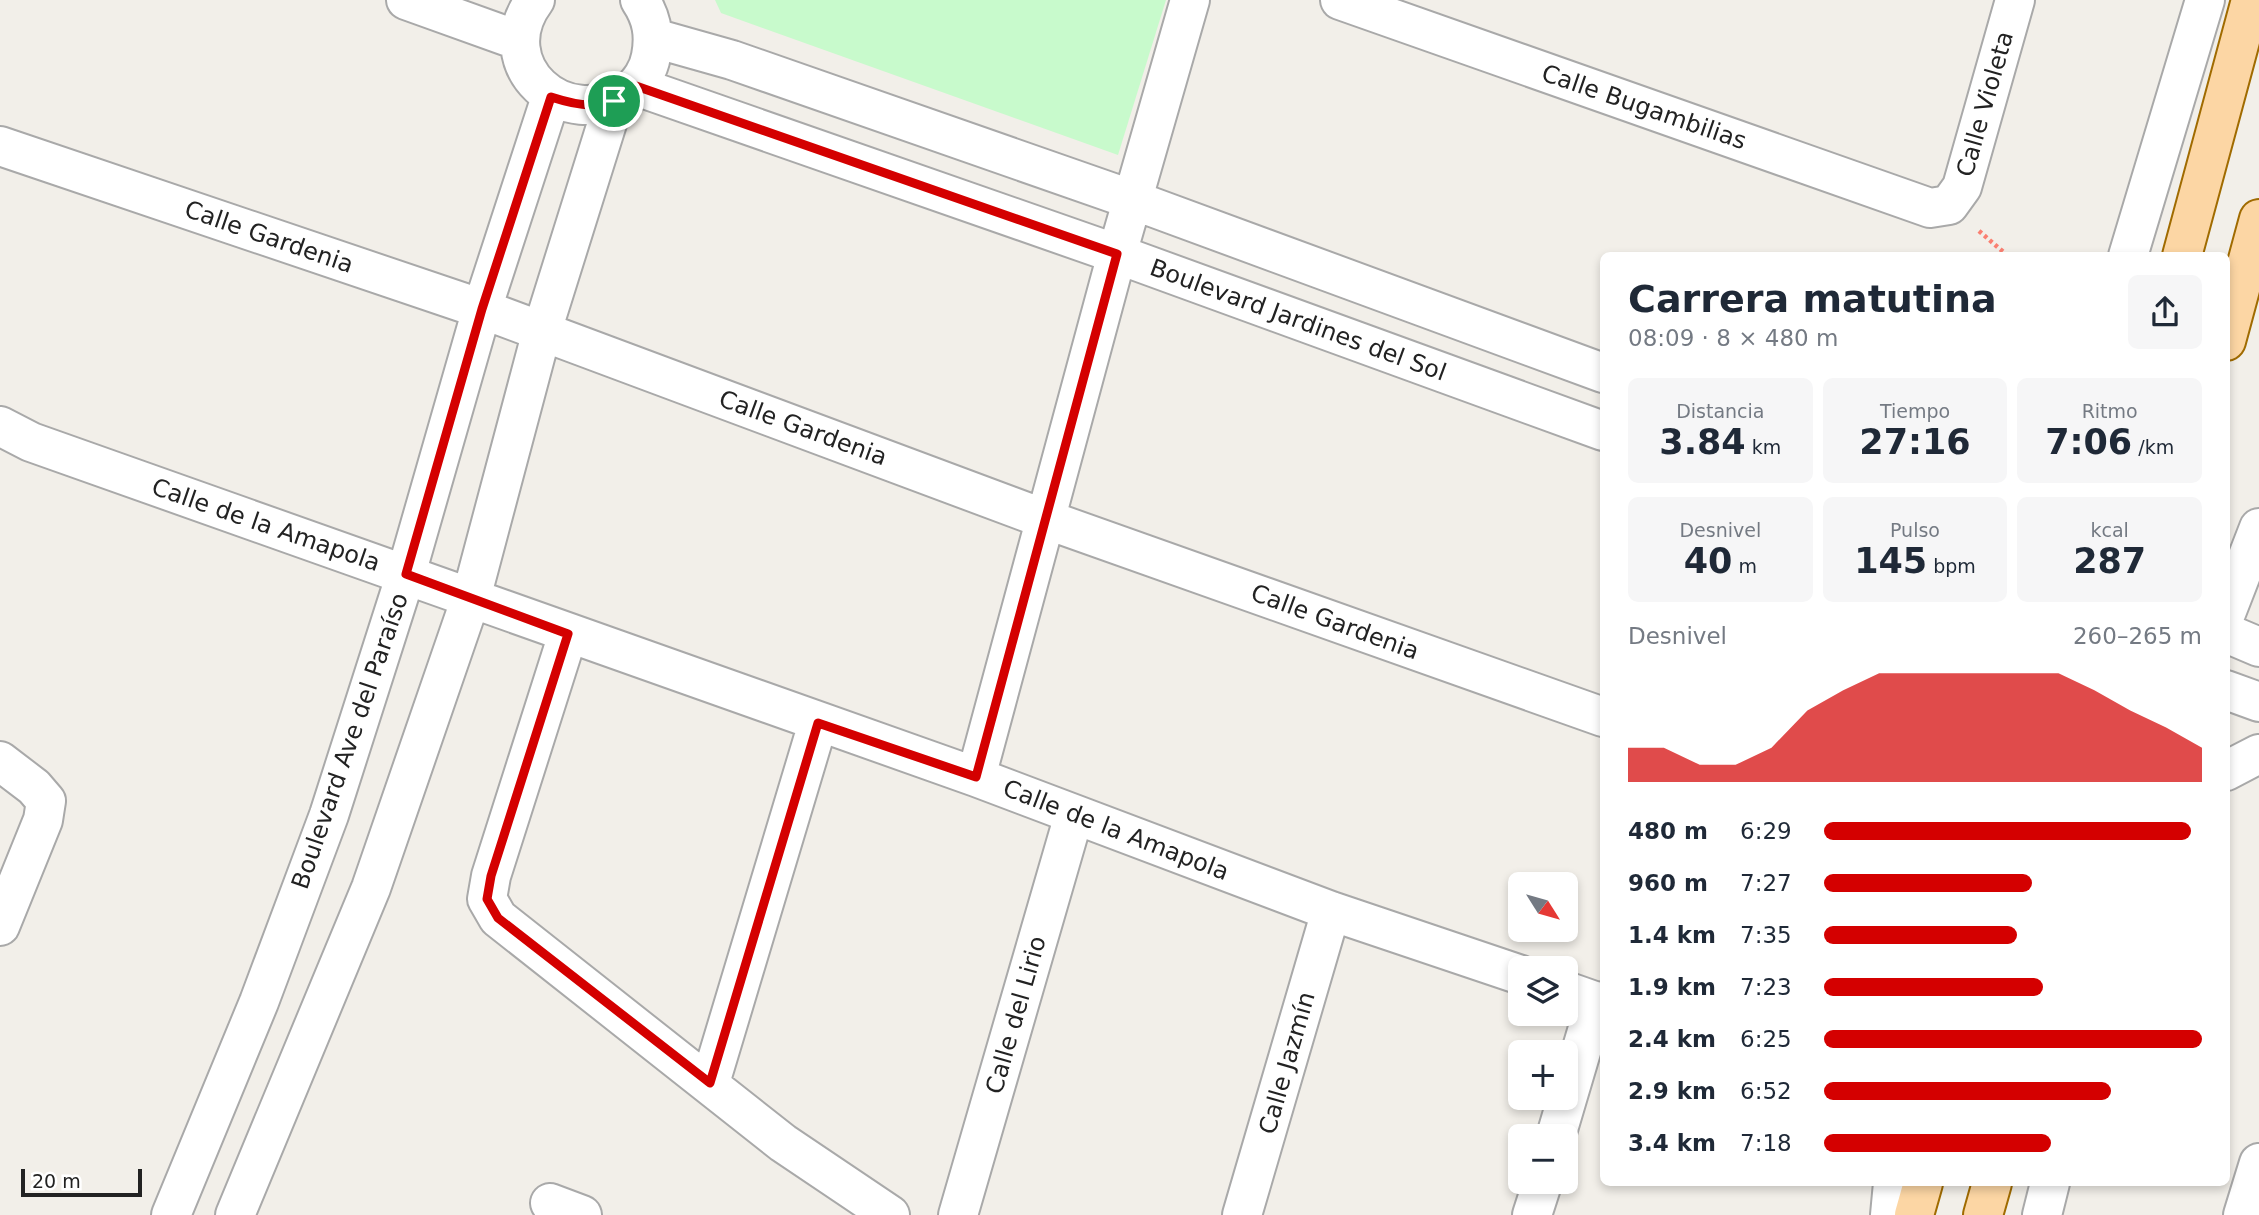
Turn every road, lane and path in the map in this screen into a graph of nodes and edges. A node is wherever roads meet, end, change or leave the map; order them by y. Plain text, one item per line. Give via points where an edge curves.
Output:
1 (406, 0) edge
2 (535, 0) edge
3 (640, 0) edge
4 (1190, 0) edge
5 (1340, 0) edge
6 (2015, 0) edge
7 (2205, 0) edge
8 (2251, 0) edge
9 (654, 38) junction
10 (520, 41) junction
11 (625, 94) junction
12 (551, 97) junction
13 (0, 146) edge
14 (1133, 200) junction
15 (1949, 205) joint
16 (2141, 205) junction
17 (2259, 219) edge
18 (2107, 252) edge
19 (2129, 252) edge
20 (2183, 252) edge
21 (1117, 254) junction
22 (482, 309) junction
23 (2230, 326) edge
24 (542, 331) junction
25 (1600, 372) edge
26 (0, 426) edge
27 (1600, 430) edge
28 (1045, 519) junction
29 (2259, 528) edge
30 (406, 574) junction
31 (471, 598) junction
32 (2230, 603) edge
33 (568, 634) junction
34 (2230, 636) edge
35 (2259, 647) edge
36 (2230, 691) edge
37 (2259, 702) edge
38 (1600, 716) edge
39 (818, 723) junction
40 (2259, 754) edge
41 (0, 761) edge
42 (2230, 769) edge
43 (976, 777) junction
44 (1074, 815) junction
45 (1332, 911) junction
46 (0, 926) edge
47 (1508, 971) edge
48 (1589, 999) edge
49 (710, 1083) junction
50 (1559, 1124) edge
51 (2259, 1163) edge
52 (1893, 1186) edge
53 (1922, 1186) edge
54 (1991, 1186) edge
55 (2049, 1186) edge
56 (1539, 1194) edge
57 (171, 1215) edge
58 (235, 1215) edge
59 (890, 1215) edge
60 (958, 1215) edge
61 (1242, 1215) edge
62 (1532, 1215) edge
63 (1890, 1215) edge
64 (1914, 1215) edge
65 (1983, 1215) edge
66 (2042, 1215) edge
67 (2243, 1215) edge

1 - 10 street
2 - 10 street via 526,12
3 - 9 street
4 - 14 street
5 - 15 street, Calle Bugambilias via 1930,208
6 - 15 street, Calle Violeta via 1962,187
7 - 16 street
8 - 20 main road
9 - 11 street via 650,63
9 - 14 street via 732,60
10 - 12 street via 529,72
11 - 12 street via 582,107
11 - 21 street, Boulevard Jardines del Sol
11 - 24 street via 591,168
12 - 22 street, Boulevard Ave del Paraíso
13 - 22 street, Calle Gardenia
14 - 21 street
14 - 25 street
16 - 18 street
16 - 19 street
17 - 23 main road
21 - 27 street, Boulevard Jardines del Sol
21 - 28 street
22 - 24 street, Calle Gardenia
22 - 30 street, Boulevard Ave del Paraíso
24 - 28 street, Calle Gardenia
24 - 31 street
26 - 30 street, Calle de la Amapola via 31,442
28 - 38 street, Calle Gardenia
28 - 43 street
29 - 32 street
30 - 31 street, Calle de la Amapola
30 - 57 street, Boulevard Ave del Paraíso via 324,827 259,1002
31 - 33 street, Calle de la Amapola
31 - 58 street via 372,888
33 - 39 street, Calle de la Amapola
33 - 49 street via 487,899 498,918
34 - 35 street
36 - 37 street
39 - 43 street, Calle de la Amapola
39 - 49 street
40 - 42 street
41 - 46 street via 46,802
43 - 44 street, Calle de la Amapola
44 - 45 street, Calle de la Amapola
44 - 60 street, Calle del Lirio
45 - 47 street, Calle de la Amapola
45 - 61 street, Calle Jazmín
48 - 50 street
49 - 59 street via 783,1143
51 - 67 street
52 - 63 street
53 - 64 main road
54 - 65 main road
55 - 66 street
56 - 62 street

